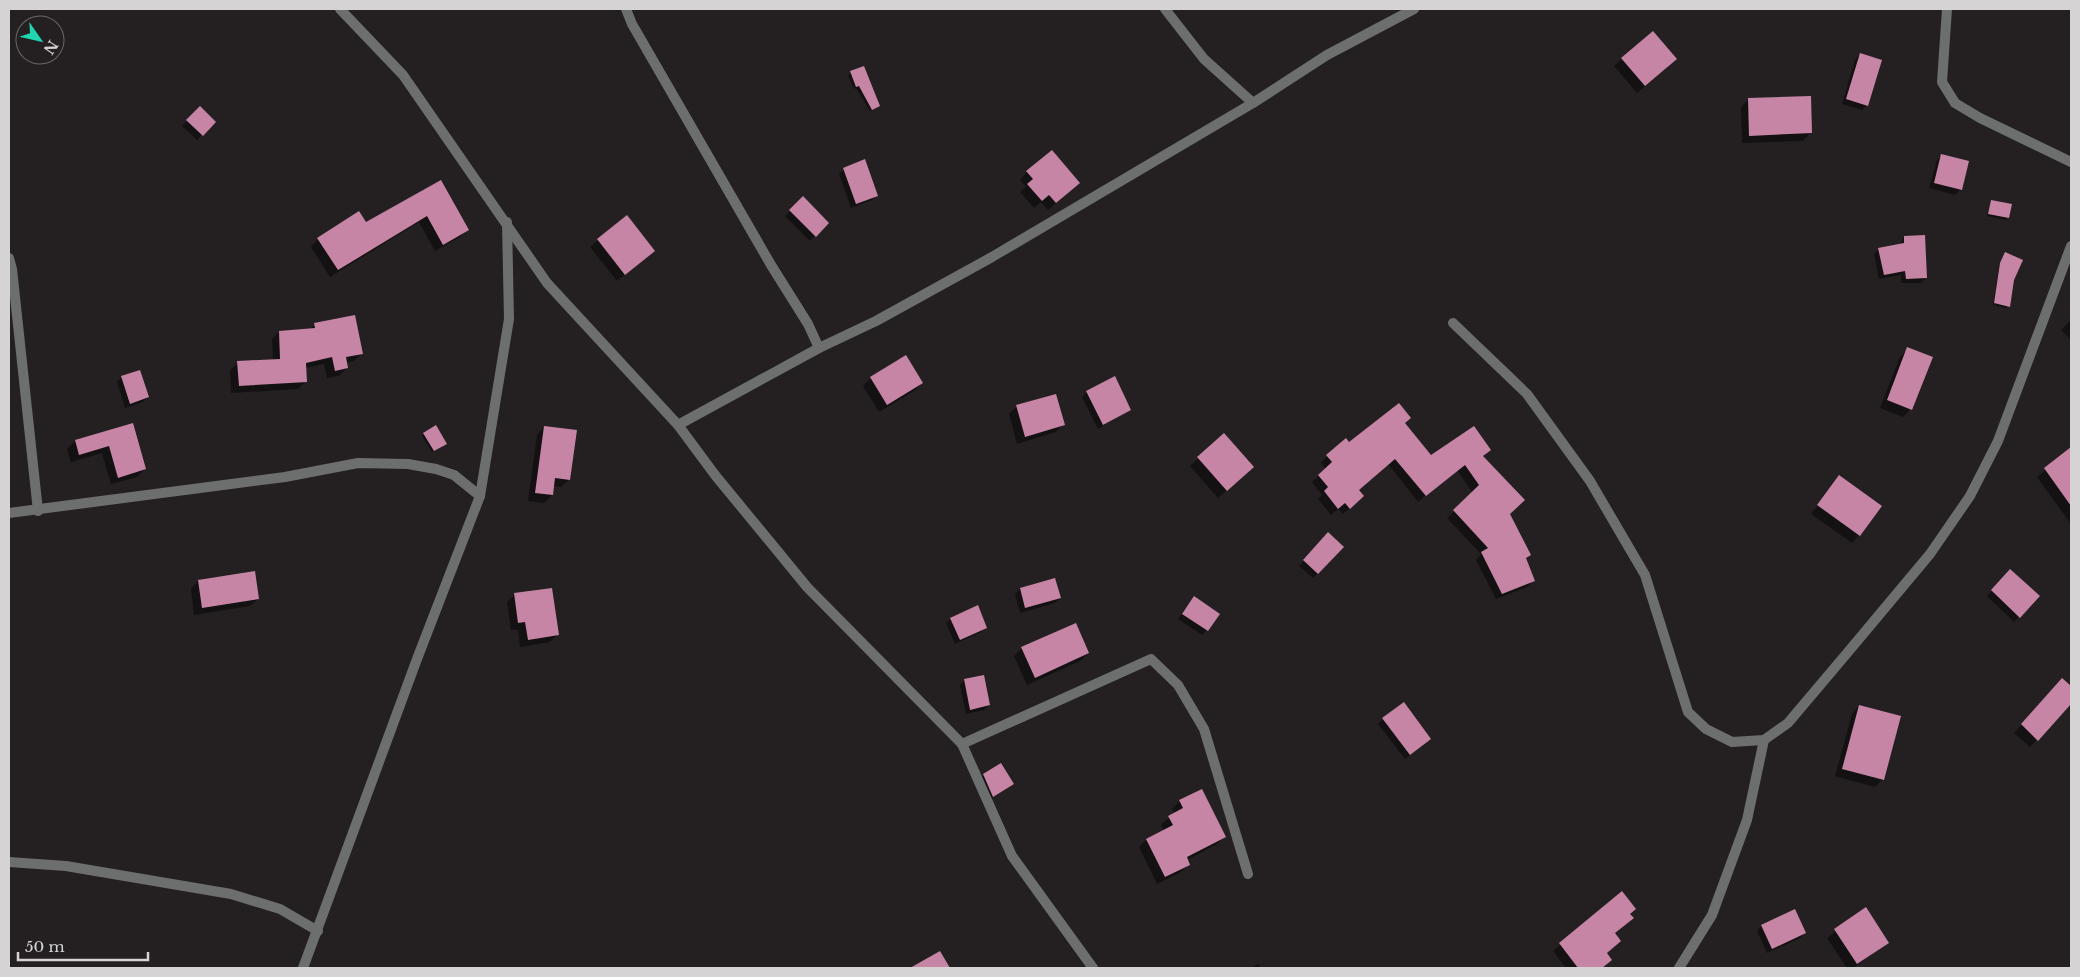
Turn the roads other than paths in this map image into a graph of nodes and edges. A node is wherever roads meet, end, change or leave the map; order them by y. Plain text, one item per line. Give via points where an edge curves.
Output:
1 (340, 9) edge
2 (626, 9) edge
3 (1165, 9) edge
4 (1414, 9) edge
5 (1947, 9) edge
6 (1253, 103) junction
7 (2071, 162) edge
8 (507, 221) junction
9 (2071, 246) edge
10 (9, 258) edge
11 (1454, 323) dead end
12 (819, 348) junction
13 (678, 424) junction
14 (480, 496) junction
15 (38, 511) junction
16 (9, 513) edge
17 (1764, 740) junction
18 (962, 744) junction
19 (9, 862) edge
20 (1248, 874) dead end
21 (318, 930) junction
22 (302, 968) edge
23 (1093, 968) edge
24 (1679, 968) edge

1 - 8 street via 403,75
2 - 12 street
3 - 6 street via 1204,59
4 - 6 street via 1327,55
5 - 7 street via 1942,82 1955,104
6 - 12 street via 992,257 876,321
8 - 13 street via 547,283
8 - 14 street via 508,319
9 - 17 street via 1998,441 1970,496 1930,554 1848,652 1788,723
10 - 15 street
11 - 17 street via 1527,394 1590,481 1645,576 1688,712 1706,729 1732,742
12 - 13 street
13 - 18 street via 715,475 807,587
14 - 15 street via 454,476 436,469 408,464 358,463 285,478
14 - 21 street
15 - 16 street
17 - 24 street via 1747,820 1712,915
18 - 20 street via 1151,659 1178,685 1204,729
18 - 23 street via 1012,856
19 - 21 street via 66,866 231,894 280,908
21 - 22 street

